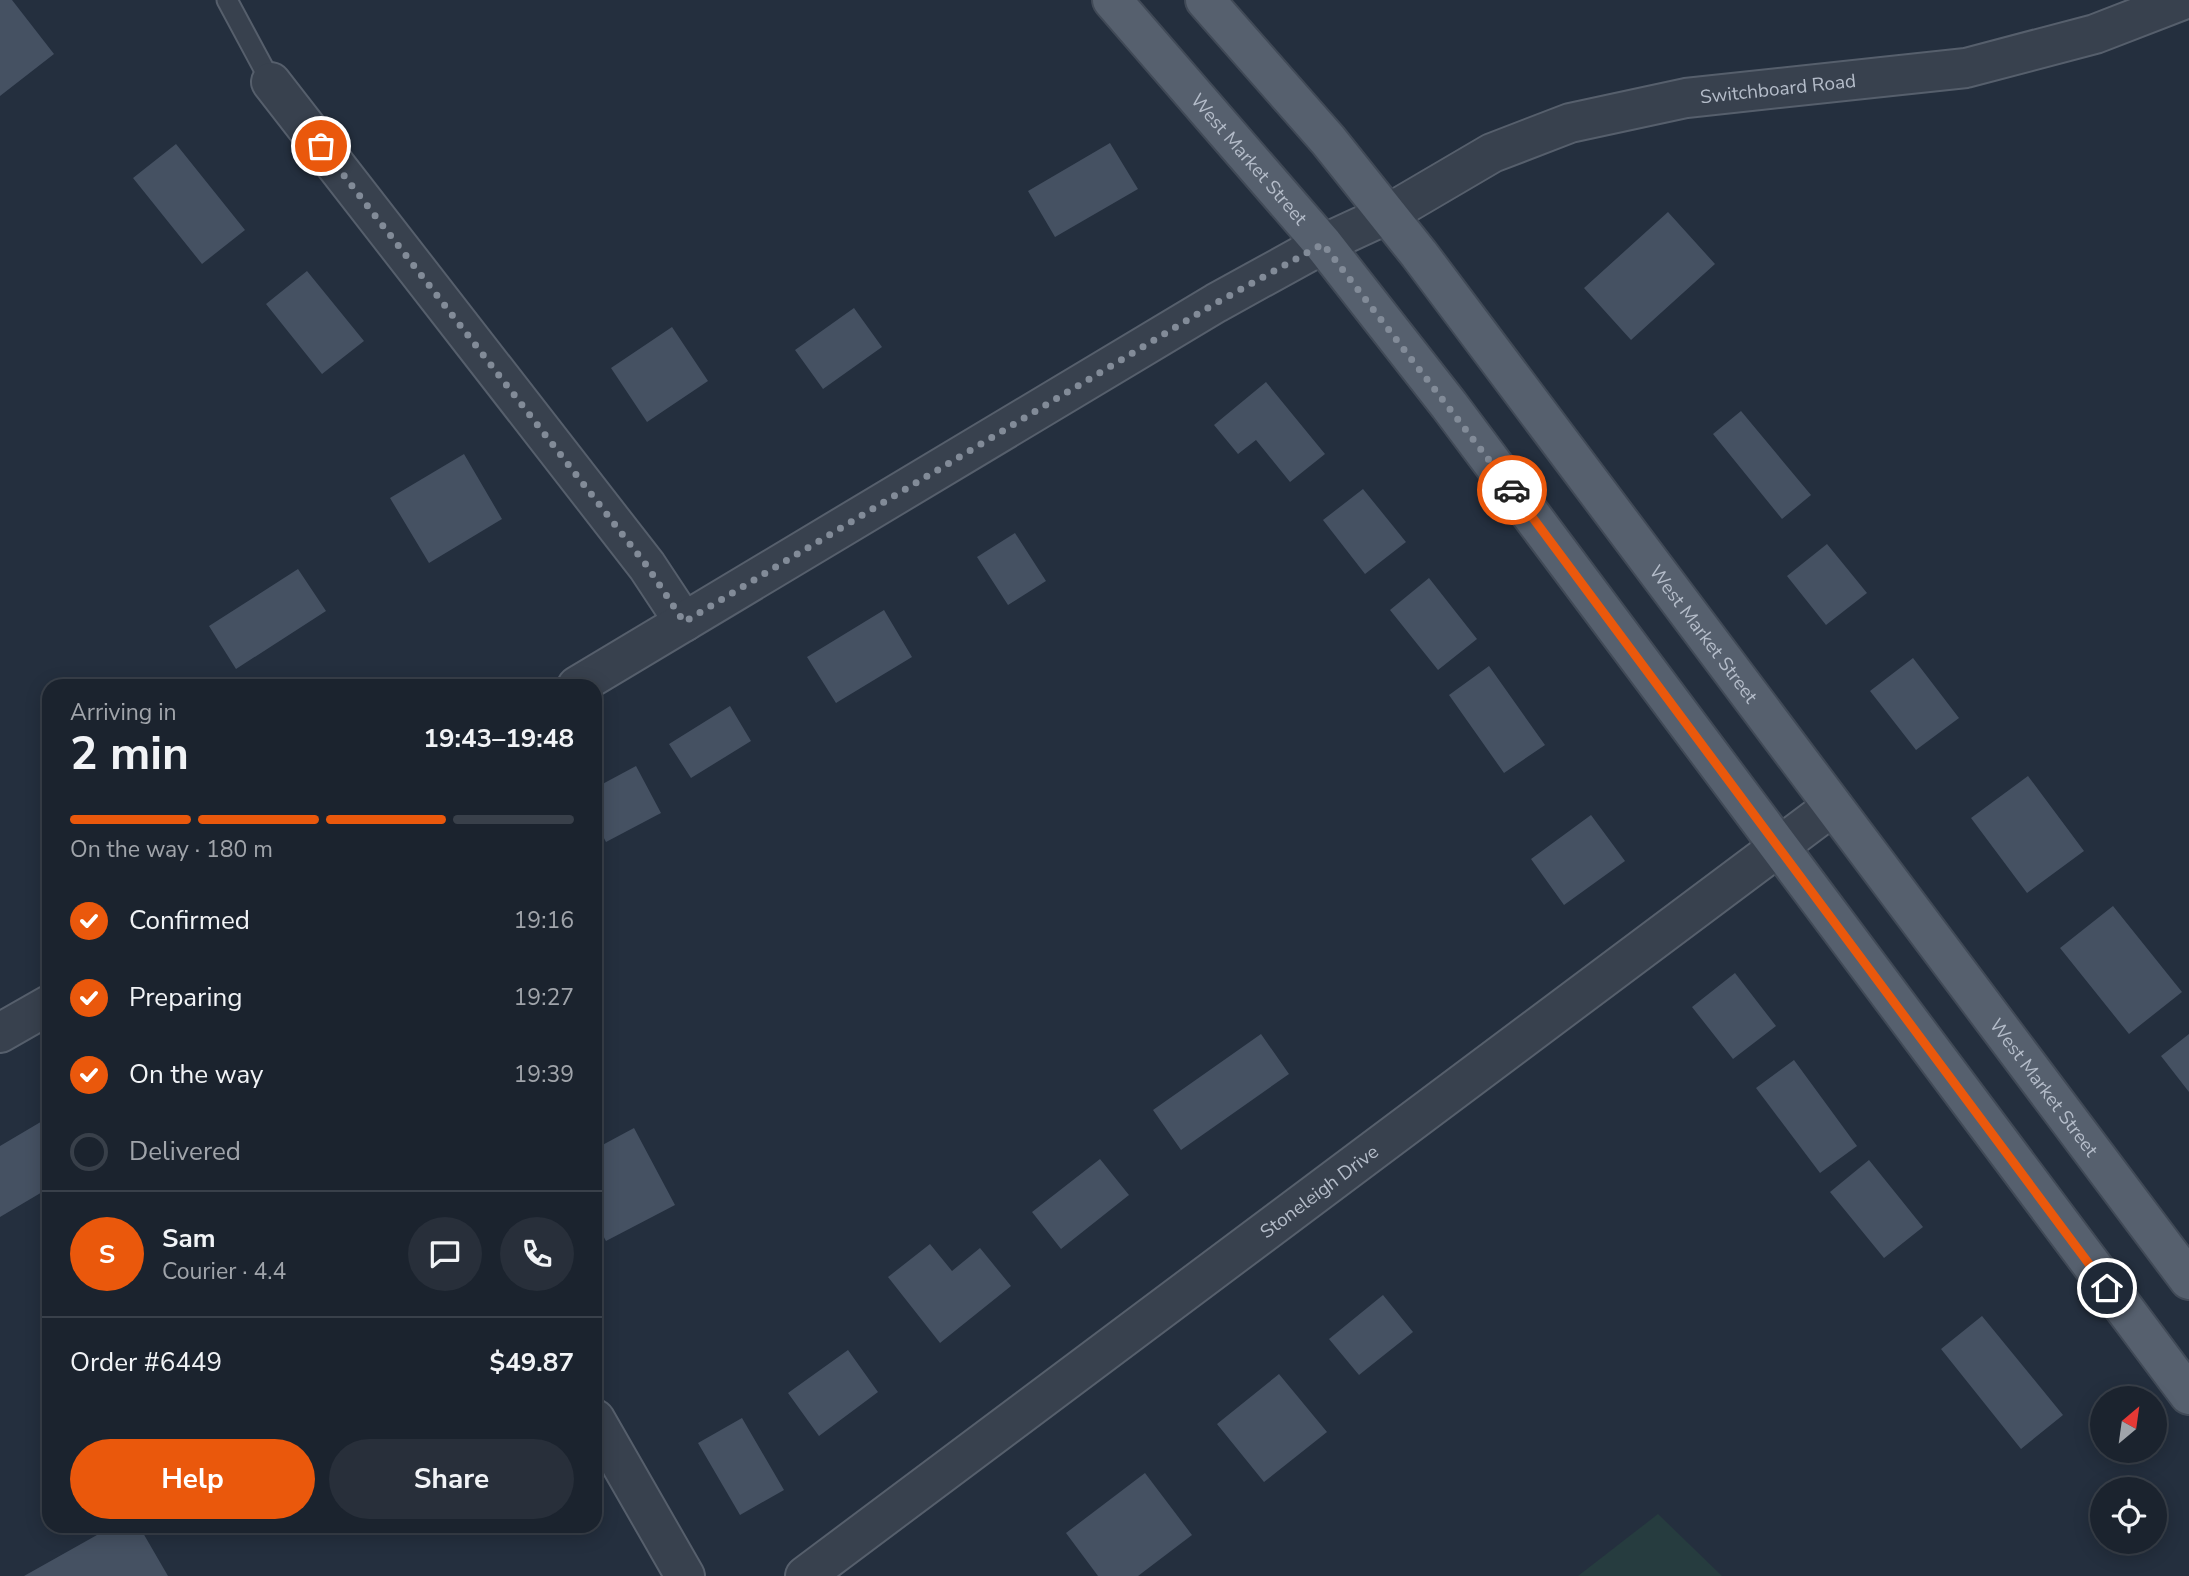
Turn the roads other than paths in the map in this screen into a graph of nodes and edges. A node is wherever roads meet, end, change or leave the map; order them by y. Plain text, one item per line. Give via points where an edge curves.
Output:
1 (227, 0) edge
2 (1111, 0) edge
3 (1205, 0) edge
4 (2183, 0) edge
5 (271, 82) joint
6 (1388, 214) junction
7 (1323, 244) junction
8 (684, 622) junction
9 (590, 679) edge
10 (1833, 806) junction
11 (1778, 846) junction
12 (42, 1008) edge
13 (0, 1034) edge
14 (2189, 1280) edge
15 (2189, 1395) edge
16 (602, 1431) edge
17 (685, 1576) edge
18 (806, 1576) edge

1 - 5 lane
2 - 7 main road, West Market Street
3 - 6 main road, West Market Street
4 - 6 street, Switchboard Road via 2095,34 1966,68 1686,98 1591,116 1492,153
5 - 8 street via 647,566
6 - 7 street, Switchboard Road
6 - 10 main road, West Market Street
7 - 8 street, Switchboard Road via 1216,303
7 - 11 main road, West Market Street
8 - 9 street, Switchboard Road
10 - 11 street, Stoneleigh Drive
10 - 14 main road, West Market Street
11 - 15 main road, West Market Street
11 - 18 street, Stoneleigh Drive
12 - 13 street
16 - 17 street

